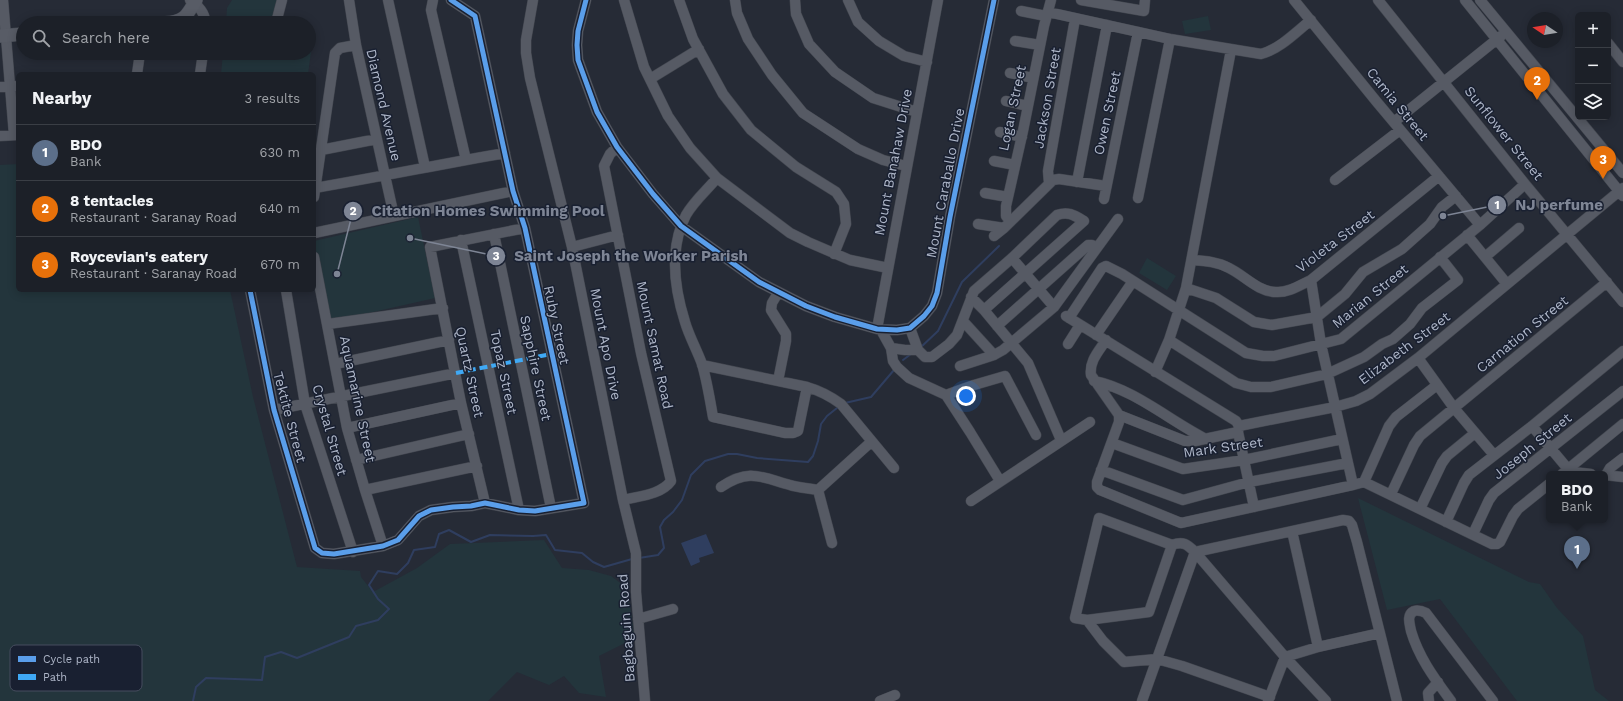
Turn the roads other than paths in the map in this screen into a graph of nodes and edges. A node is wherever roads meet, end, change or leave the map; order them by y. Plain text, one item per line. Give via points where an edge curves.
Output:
1 (3, 0) edge
2 (282, 0) edge
3 (349, 0) edge
4 (388, 0) edge
5 (433, 0) edge
6 (451, 0) edge
7 (533, 0) edge
8 (586, 0) edge
9 (624, 0) edge
10 (679, 0) edge
11 (735, 0) edge
12 (795, 0) edge
13 (848, 0) edge
14 (938, 0) edge
15 (994, 0) edge
16 (1051, 0) edge
17 (1081, 0) edge
18 (1146, 0) edge
19 (1294, 0) edge
20 (1378, 0) edge
21 (1465, 0) edge
22 (1480, 0) edge
23 (194, 1) edge
24 (1112, 3) edge
25 (1021, 11) dead end
26 (1047, 14) junction
27 (186, 16) edge
28 (205, 16) edge
29 (279, 16) edge
30 (1075, 19) junction
31 (1311, 20) junction
32 (1107, 25) junction
33 (1138, 32) junction
34 (1506, 32) junction
35 (16, 35) edge
36 (3, 36) edge
37 (1170, 39) junction
38 (1497, 39) junction
39 (1015, 41) dead end
40 (356, 45) junction
41 (1040, 45) junction
42 (1611, 47) edge
43 (699, 49) junction
44 (1231, 50) junction
45 (139, 60) edge
46 (202, 60) edge
47 (927, 62) junction
48 (1623, 62) edge
49 (137, 72) edge
50 (200, 72) edge
51 (1010, 73) dead end
52 (1033, 78) junction
53 (650, 79) junction
54 (1444, 81) junction
55 (15, 86) edge
56 (0, 87) edge
57 (1006, 101) dead end
58 (1028, 106) junction
59 (917, 112) junction
60 (1397, 126) junction
61 (1000, 132) dead end
62 (16, 135) edge
63 (0, 136) edge
64 (1022, 137) junction
65 (377, 139) junction
66 (617, 147) junction
67 (321, 150) junction
68 (505, 154) junction
69 (466, 160) junction
70 (994, 161) dead end
71 (1015, 165) junction
72 (906, 166) junction
73 (425, 167) junction
74 (1623, 173) edge
75 (386, 176) junction
76 (1439, 176) junction
77 (717, 178) junction
78 (1335, 180) dead end
79 (1077, 182) junction
80 (1049, 183) junction
81 (1526, 184) junction
82 (316, 185) edge
83 (1106, 186) junction
84 (513, 191) junction
85 (316, 192) edge
86 (1622, 192) edge
87 (985, 193) dead end
88 (1456, 196) junction
89 (1008, 197) junction
90 (1138, 198) dead end
91 (1104, 199) dead end
92 (394, 216) junction
93 (1118, 219) dead end
94 (978, 224) dead end
95 (1007, 225) junction
96 (1480, 225) junction
97 (681, 226) junction
98 (525, 228) junction
99 (1519, 228) dead end
100 (316, 233) edge
101 (494, 234) junction
102 (1568, 234) junction
103 (618, 235) junction
104 (1467, 235) junction
105 (994, 236) dead end
106 (461, 240) junction
107 (572, 247) junction
108 (1097, 248) junction
109 (834, 254) junction
110 (1440, 257) junction
111 (1485, 257) junction
112 (1012, 258) junction
113 (1193, 260) junction
114 (888, 268) junction
115 (316, 272) edge
116 (1026, 272) junction
117 (1311, 280) junction
118 (1133, 281) junction
119 (1607, 282) junction
120 (1507, 284) junction
121 (1039, 288) junction
122 (1186, 288) junction
123 (250, 292) edge
124 (286, 292) edge
125 (778, 293) junction
126 (970, 297) junction
127 (1623, 302) edge
128 (1054, 307) junction
129 (443, 308) junction
130 (984, 310) junction
131 (1180, 311) junction
132 (1317, 317) junction
133 (963, 321) junction
134 (328, 324) junction
135 (1080, 325) junction
136 (997, 326) junction
137 (910, 328) junction
138 (879, 329) junction
139 (1096, 335) junction
140 (449, 340) junction
141 (1106, 340) junction
142 (1170, 340) junction
143 (1012, 343) junction
144 (1068, 344) dead end
145 (1321, 344) junction
146 (891, 348) junction
147 (918, 350) junction
148 (1623, 351) edge
149 (994, 354) junction
150 (1418, 358) junction
151 (335, 364) junction
152 (702, 365) junction
153 (960, 366) dead end
154 (1155, 372) junction
155 (456, 373) junction
156 (1327, 374) junction
157 (778, 381) junction
158 (1094, 381) junction
159 (1437, 385) junction
160 (807, 387) junction
161 (1623, 391) edge
162 (946, 395) junction
163 (340, 396) junction
164 (461, 402) junction
165 (305, 404) junction
166 (1335, 407) junction
167 (1454, 408) junction
168 (274, 410) junction
169 (1119, 416) junction
170 (1090, 422) dead end
171 (1623, 424) edge
172 (1532, 426) junction
173 (347, 428) junction
174 (1239, 429) junction
175 (1475, 433) junction
176 (469, 434) junction
177 (1036, 435) dead end
178 (1206, 439) junction
179 (1342, 439) junction
180 (1061, 440) junction
181 (871, 442) junction
182 (1112, 443) junction
183 (1550, 448) junction
184 (1494, 455) junction
185 (1623, 458) edge
186 (356, 460) junction
187 (1244, 460) junction
188 (1348, 463) junction
189 (477, 466) junction
190 (894, 468) dead end
191 (1101, 470) junction
192 (1565, 471) edge
193 (1608, 471) edge
194 (1608, 475) edge
195 (1623, 477) edge
196 (1000, 481) junction
197 (1249, 482) junction
198 (1364, 482) junction
199 (1353, 485) junction
200 (1546, 486) edge
201 (721, 487) dead end
202 (365, 490) junction
203 (818, 490) junction
204 (1391, 494) junction
205 (623, 500) junction
206 (971, 501) dead end
207 (484, 503) junction
208 (1254, 507) junction
209 (552, 508) junction
210 (1420, 509) junction
211 (519, 510) junction
212 (1446, 522) junction
213 (1292, 531) junction
214 (1473, 534) junction
215 (832, 543) dead end
216 (1172, 545) junction
217 (383, 546) junction
218 (353, 552) junction
219 (1196, 552) junction
220 (636, 553) joint
221 (673, 610) dead end
222 (638, 619) junction
223 (1087, 620) junction
224 (1380, 633) junction
225 (1318, 647) junction
226 (1285, 657) junction
227 (1157, 659) junction
228 (1438, 682) junction
229 (895, 695) dead end
230 (1269, 699) edge
231 (645, 701) edge
232 (880, 701) edge
233 (1142, 701) edge
234 (1326, 701) edge
235 (1397, 701) edge
236 (1429, 701) edge
237 (1451, 701) edge
238 (1494, 701) edge

1 - 36 street
2 - 29 street
3 - 40 street, Diamond Avenue
4 - 73 street
5 - 69 street via 431,10
6 - 68 street, Ruby Street via 475,16
7 - 107 street, Mount Apo Drive via 526,53
8 - 66 street via 578,31 578,60 597,112
9 - 53 street
10 - 43 street
11 - 72 street via 748,39 772,75 803,113 858,149 883,160
12 - 59 street via 796,14 809,44 835,72 873,98
13 - 47 street via 858,22 879,41 904,56
14 - 47 street, Mount Banahaw Drive
15 - 137 street, Mount Caraballo Drive via 937,294 932,306
16 - 26 street, Logan Street
17 - 24 street
18 - 24 street via 1144,11
19 - 31 street, Camia Street
20 - 54 street, Sunflower Street
21 - 38 street
22 - 34 street
23 - 27 main road
23 - 28 street
25 - 26 street
26 - 30 street
26 - 41 street, Logan Street
30 - 32 street
30 - 80 street, Jackson Street via 1048,171
31 - 44 street via 1266,53
31 - 60 street, Camia Street
32 - 33 street
32 - 79 street
33 - 37 street
33 - 83 street, Owen Street
34 - 38 street
34 - 74 street
35 - 36 main road
36 - 55 street
37 - 44 street
37 - 90 street
38 - 54 street
38 - 86 street
39 - 41 street
40 - 65 street, Diamond Avenue
40 - 67 street via 340,48 336,53
41 - 52 street, Logan Street
42 - 48 street
43 - 53 street
43 - 109 street via 723,94 751,130 796,167 836,192 844,204 846,224
44 - 113 street
45 - 49 street
46 - 50 street
47 - 59 street, Mount Banahaw Drive
51 - 52 street
52 - 58 street, Logan Street
53 - 77 street via 668,116 690,148
54 - 60 street
54 - 81 street, Sunflower Street
55 - 56 street
55 - 62 street
57 - 58 street
58 - 64 street, Logan Street
59 - 72 street, Mount Banahaw Drive
60 - 76 street, Camia Street
60 - 78 street
61 - 64 street
62 - 63 street
64 - 71 street, Logan Street
65 - 67 street
65 - 75 street, Diamond Avenue
66 - 97 street
66 - 103 street, Mount Samat Road via 604,166
67 - 82 street
68 - 69 street
68 - 84 street, Ruby Street
69 - 73 street
70 - 71 street
71 - 89 street, Logan Street
72 - 114 street, Mount Banahaw Drive
73 - 75 street
75 - 85 street
75 - 92 street, Diamond Avenue
76 - 88 street, Camia Street
76 - 117 street, Violeta Street
77 - 97 street via 698,199
77 - 109 street via 790,233
79 - 80 street via 1059,179
79 - 83 street
80 - 95 street
81 - 96 street, Marian Street
81 - 102 street, Sunflower Street
83 - 91 street, Owen Street
84 - 92 street
84 - 98 street, Ruby Street
86 - 102 street, Elizabeth Street
87 - 89 street
88 - 96 street, Camia Street
88 - 132 street via 1402,249 1363,272 1345,294
89 - 95 street, Logan Street
92 - 100 street
93 - 108 street
94 - 95 street
95 - 105 street
96 - 104 street, Marian Street
97 - 125 street
97 - 152 street via 675,252 675,271 685,322
98 - 101 street
98 - 209 street, Ruby Street via 584,503
99 - 111 street
101 - 106 street
101 - 209 street, Sapphire Street
102 - 119 street, Sunflower Street
102 - 120 street, Elizabeth Street
103 - 107 street
103 - 205 street, Mount Samat Road via 641,353 671,481 667,487 658,491
104 - 110 street, Marian Street
104 - 111 street
106 - 129 street, Quartz Street via 430,247
106 - 211 street, Topaz Street
107 - 205 street, Mount Apo Drive
108 - 121 street via 1088,246
108 - 128 street
109 - 114 street
110 - 145 street, Marian Street via 1341,339
110 - 156 street via 1458,280 1422,308 1410,324 1393,339 1364,357
111 - 120 street
112 - 116 street
112 - 116 street via 1057,215 1072,214 1084,221
112 - 126 street
113 - 117 street, Violeta Street via 1213,262 1229,268 1264,290 1288,290
113 - 122 street
114 - 138 street, Mount Banahaw Drive
115 - 134 street, Aquamarine Street
116 - 121 street
116 - 130 street
117 - 132 street
118 - 131 street, Marian Street
118 - 135 street, Marian Street via 1106,266 1102,268 1068,317
118 - 139 street
119 - 127 street, Sunflower Street
119 - 167 street, Carnation Street
120 - 150 street, Elizabeth Street
121 - 128 street
121 - 136 street
122 - 131 street
122 - 132 street via 1216,298 1254,322 1272,325
123 - 168 street, Tektite Street
124 - 165 street, Crystal Street
125 - 138 street via 828,314
125 - 157 street via 771,310 786,334 786,340
126 - 130 street
126 - 133 street
128 - 143 street
129 - 134 street
129 - 140 street, Quartz Street
130 - 136 street
131 - 142 street
131 - 145 street, Marian Street via 1246,353 1274,356
132 - 145 street
133 - 147 street via 957,335 932,357 925,357
133 - 149 street
134 - 151 street, Aquamarine Street
135 - 139 street
135 - 144 street
136 - 143 street
137 - 138 street
137 - 147 street
138 - 146 street
139 - 141 street
140 - 151 street
140 - 155 street, Quartz Street
141 - 154 street
141 - 158 street via 1090,368
142 - 154 street
142 - 156 street via 1236,383 1251,387 1271,387
143 - 149 street
143 - 180 street via 1028,363
145 - 156 street
146 - 147 street
146 - 162 street via 893,361 909,378
148 - 172 street
149 - 153 street
150 - 159 street
150 - 166 street, Elizabeth Street via 1370,394
151 - 163 street, Aquamarine Street
152 - 157 street
152 - 160 street via 713,418 778,432 798,431
154 - 174 street via 1236,421
155 - 163 street
155 - 164 street, Quartz Street
156 - 166 street
157 - 160 street
158 - 169 street
158 - 178 street via 1130,394
159 - 167 street
159 - 198 street via 1396,417 1389,426
160 - 181 street via 820,390 841,404
161 - 183 street, Joseph Street
162 - 177 street via 974,384 1006,376
162 - 196 street
163 - 165 street
163 - 173 street, Aquamarine Street
164 - 173 street
164 - 176 street, Quartz Street
165 - 168 street
165 - 218 street, Crystal Street
166 - 174 street, Elizabeth Street
166 - 179 street
167 - 175 street
167 - 204 street, Carnation Street via 1420,436
168 - 218 street, Tektite Street via 315,548 322,553
169 - 178 street, Elizabeth Street via 1185,441
169 - 182 street
170 - 180 street
171 - 192 street
172 - 183 street
172 - 184 street
173 - 186 street, Aquamarine Street
174 - 178 street, Elizabeth Street
174 - 187 street
175 - 184 street
175 - 210 street via 1442,462
176 - 186 street
176 - 189 street, Quartz Street
179 - 187 street, Mark Street
179 - 188 street
180 - 196 street
181 - 190 street
181 - 203 street
182 - 187 street, Mark Street via 1182,469
182 - 191 street
183 - 192 street
183 - 214 street, Joseph Street via 1494,493
184 - 212 street via 1469,475
185 - 193 street
186 - 202 street, Aquamarine Street
187 - 197 street
188 - 197 street
188 - 199 street
189 - 202 street
189 - 207 street, Quartz Street
191 - 197 street via 1183,500
191 - 208 street via 1097,482 1100,490 1181,523
194 - 195 street
196 - 206 street
197 - 208 street
198 - 199 street
198 - 204 street
199 - 208 street
200 - 214 street via 1518,509 1497,544
201 - 203 street via 740,476 757,475 792,486
202 - 217 street, Aquamarine Street
203 - 215 street
204 - 210 street
205 - 220 street, Mount Apo Drive
207 - 211 street
207 - 217 street via 431,510 419,516 398,540
209 - 211 street
210 - 212 street
212 - 214 street
213 - 219 street
213 - 224 street via 1343,520 1349,521 1357,542
213 - 225 street
216 - 219 street via 1184,543
216 - 223 street via 1149,612
216 - 223 street via 1099,518 1075,618
217 - 218 street
219 - 226 street
219 - 227 street
220 - 222 street, Bagbaguin Road
221 - 222 street
222 - 231 street, Bagbaguin Road
223 - 227 street via 1124,662
224 - 225 street
224 - 235 street
225 - 226 street
226 - 230 street
226 - 234 street
227 - 230 street
227 - 233 street
228 - 236 street via 1428,693
228 - 237 street
228 - 238 street via 1416,646 1409,618 1416,610 1426,613
229 - 232 street

